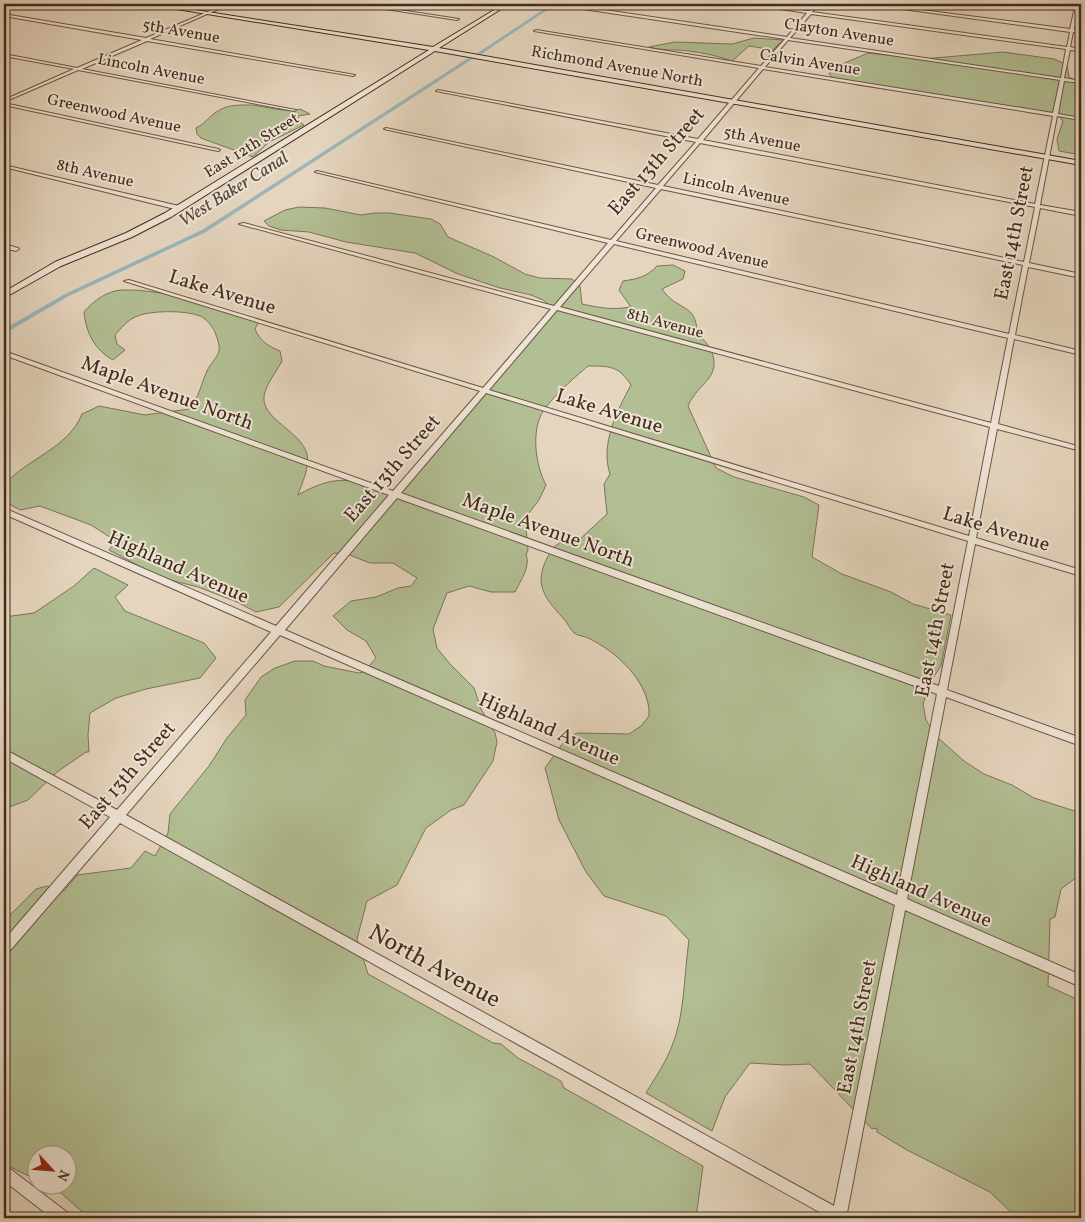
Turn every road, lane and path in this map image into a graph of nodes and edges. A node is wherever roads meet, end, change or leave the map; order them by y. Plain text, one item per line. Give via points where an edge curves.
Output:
1 (148, 4) edge
2 (228, 4) edge
3 (355, 4) edge
4 (507, 4) edge
5 (748, 4) edge
6 (817, 4) edge
7 (868, 4) edge
8 (1058, 4) edge
9 (564, 5) edge
10 (1078, 6) edge
11 (810, 12) junction
12 (206, 13) junction
13 (4, 14) edge
14 (457, 19) dead end
15 (536, 31) dead end
16 (1073, 31) junction
17 (1081, 32) edge
18 (788, 38) junction
19 (146, 39) junction
20 (434, 49) junction
21 (1070, 49) junction
22 (1081, 50) edge
23 (4, 55) edge
24 (762, 68) junction
25 (77, 69) junction
26 (353, 75) dead end
27 (1064, 80) junction
28 (1081, 82) edge
29 (438, 91) dead end
30 (4, 102) edge
31 (733, 102) junction
32 (294, 110) dead end
33 (1057, 116) junction
34 (1081, 120) edge
35 (386, 129) dead end
36 (699, 141) junction
37 (218, 150) dead end
38 (1048, 157) junction
39 (1081, 163) edge
40 (4, 166) edge
41 (317, 172) dead end
42 (659, 187) junction
43 (1038, 206) junction
44 (180, 208) junction
45 (1081, 214) edge
46 (242, 224) dead end
47 (612, 242) junction
48 (4, 246) edge
49 (16, 249) dead end
50 (1026, 264) junction
51 (1081, 276) edge
52 (127, 281) dead end
53 (4, 295) edge
54 (555, 308) junction
55 (1012, 336) junction
56 (1081, 352) edge
57 (4, 353) edge
58 (484, 390) junction
59 (995, 426) junction
60 (1081, 449) edge
61 (395, 494) junction
62 (4, 511) edge
63 (972, 540) junction
64 (1081, 573) edge
65 (277, 630) junction
66 (941, 692) junction
67 (1081, 742) edge
68 (4, 753) edge
69 (117, 816) junction
70 (900, 902) junction
71 (4, 949) edge
72 (1081, 981) edge
73 (4, 1173) edge
74 (63, 1218) edge
75 (841, 1218) edge

1 - 12 street, Richmond Avenue North
2 - 12 street
3 - 14 street
4 - 20 street, East 12th Street
5 - 11 street
6 - 11 street, East 13th Street
7 - 16 street
8 - 10 street
9 - 18 street, Clayton Avenue
10 - 16 street
11 - 18 street, East 13th Street
11 - 21 street
12 - 19 street
12 - 20 street, Richmond Avenue North
13 - 19 street, 5th Avenue
15 - 24 street, Calvin Avenue
16 - 17 street
16 - 21 street
18 - 24 street, East 13th Street
18 - 27 street, Clayton Avenue
19 - 25 street
19 - 26 street, 5th Avenue
20 - 31 street, Richmond Avenue North
20 - 44 street, East 12th Street
21 - 22 street
21 - 27 street, East 14th Street
23 - 25 street, Lincoln Avenue
24 - 31 street, East 13th Street
24 - 33 street, Calvin Avenue
25 - 30 street
25 - 32 street, Lincoln Avenue
27 - 28 street, Clayton Avenue
27 - 33 street, East 14th Street
29 - 36 street, 5th Avenue
30 - 37 street, Greenwood Avenue
31 - 36 street, East 13th Street
31 - 38 street, Richmond Avenue North
33 - 34 street, Calvin Avenue
33 - 38 street, East 14th Street
35 - 42 street, Lincoln Avenue
36 - 42 street, East 13th Street
36 - 43 street, 5th Avenue
38 - 39 street, Richmond Avenue North
38 - 43 street, East 14th Street
40 - 44 street, 8th Avenue
41 - 47 street, Greenwood Avenue
42 - 47 street, East 13th Street
42 - 50 street, Lincoln Avenue
43 - 45 street, 5th Avenue
43 - 50 street, East 14th Street
44 - 53 street, East 12th Street via 144,228 58,264
46 - 54 street, 8th Avenue
47 - 54 street, East 13th Street
47 - 55 street, Greenwood Avenue
48 - 49 street
50 - 51 street, Lincoln Avenue
50 - 55 street, East 14th Street
52 - 58 street, Lake Avenue
54 - 58 street, East 13th Street
54 - 59 street, 8th Avenue
55 - 56 street, Greenwood Avenue
55 - 59 street, East 14th Street
57 - 61 street, Maple Avenue North
58 - 61 street, East 13th Street
58 - 63 street, Lake Avenue
59 - 60 street, 8th Avenue
59 - 63 street, East 14th Street
61 - 65 street, East 13th Street
61 - 66 street, Maple Avenue North
62 - 65 street, Highland Avenue
63 - 64 street, Lake Avenue
63 - 66 street, East 14th Street
65 - 69 street, East 13th Street
65 - 70 street, Highland Avenue
66 - 67 street, Maple Avenue North
66 - 70 street, East 14th Street
68 - 69 street, North Avenue
69 - 71 street, East 13th Street
69 - 75 street, North Avenue
70 - 72 street, Highland Avenue
70 - 75 street, East 14th Street
73 - 74 street

